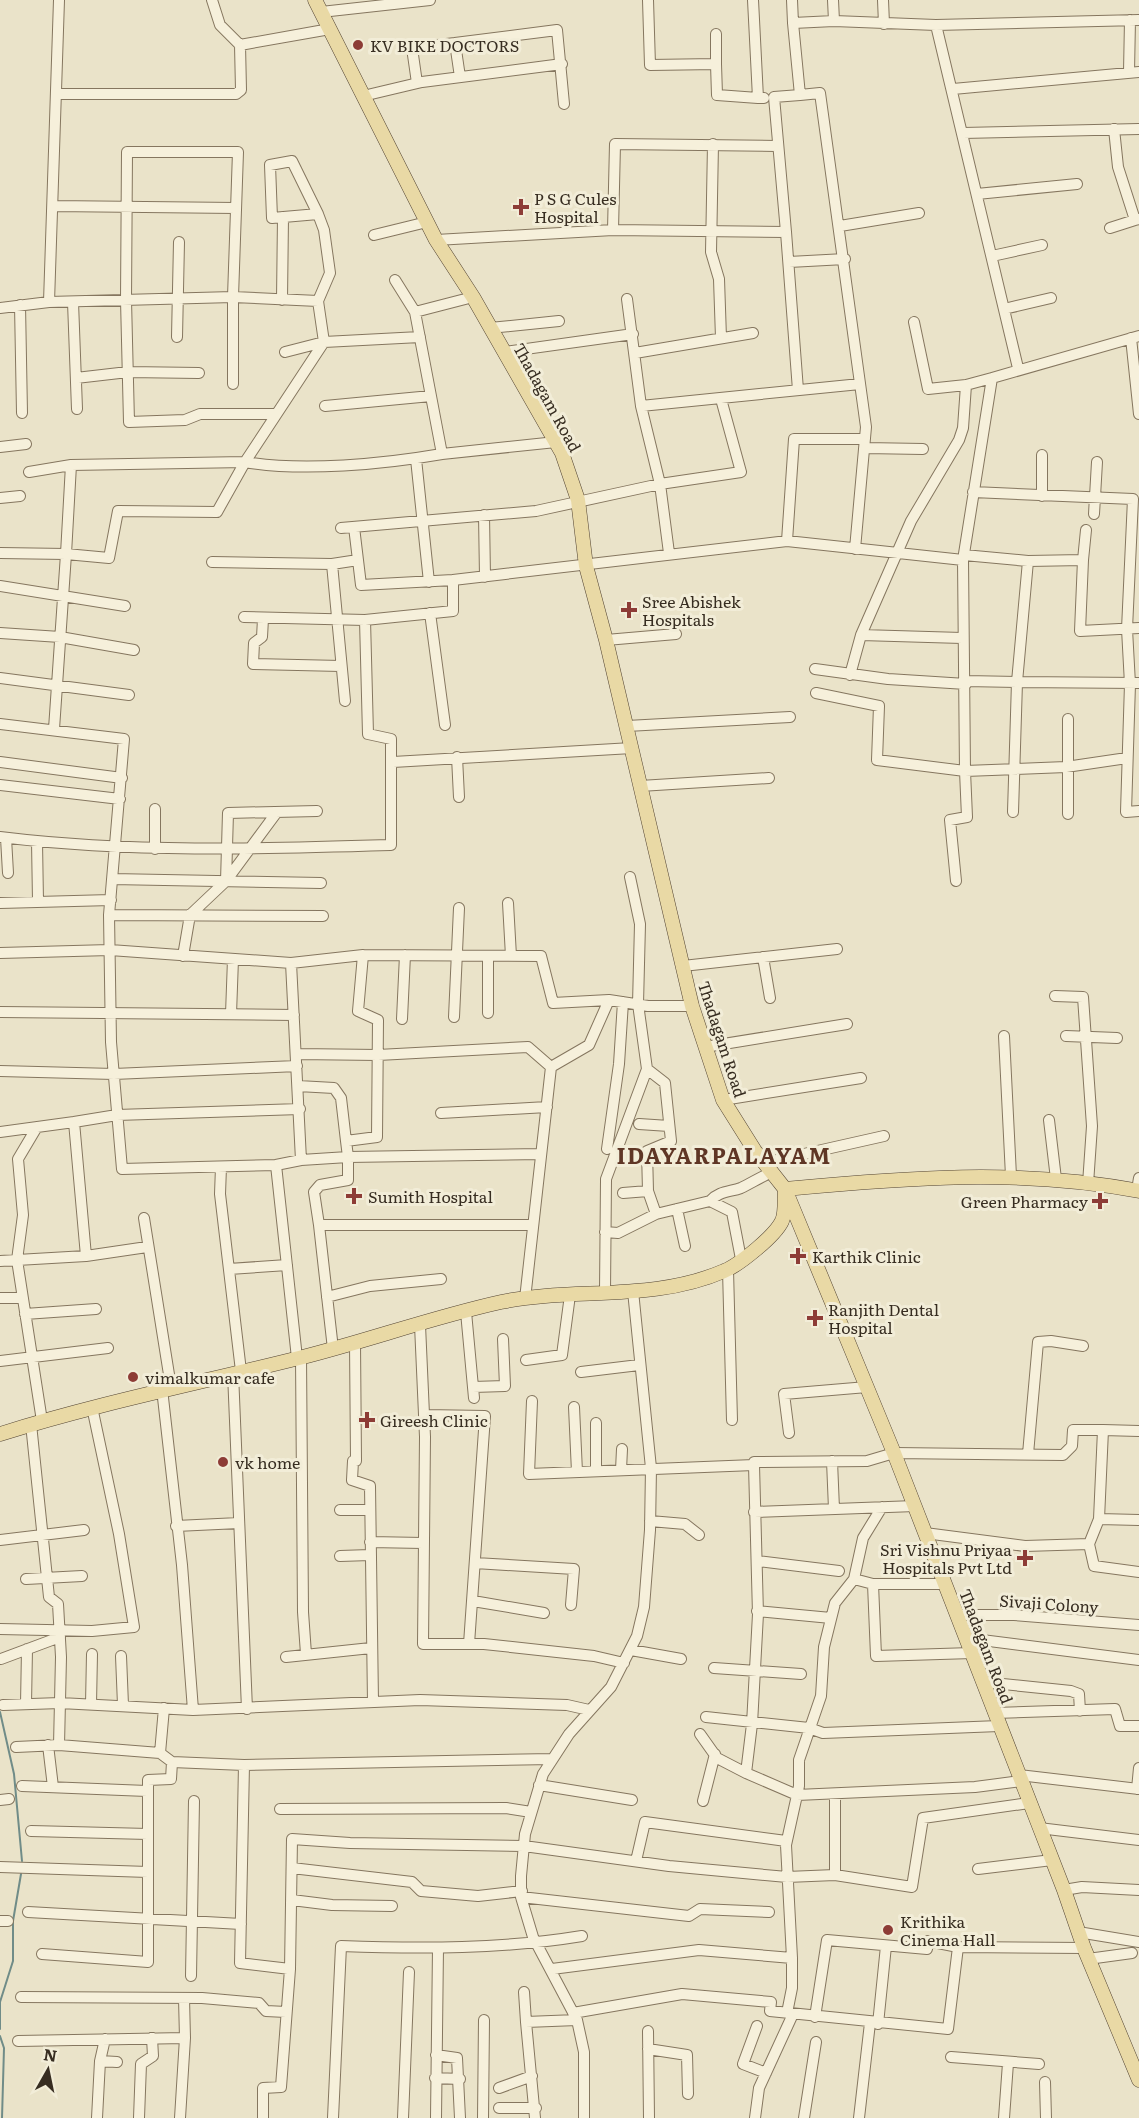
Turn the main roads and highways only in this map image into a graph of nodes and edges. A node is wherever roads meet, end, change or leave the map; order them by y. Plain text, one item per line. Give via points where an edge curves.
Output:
1 (318, 6) edge
2 (1138, 1186) edge
3 (785, 1189) junction
4 (0, 1434) edge
5 (1139, 2080) edge

1 - 3 main road, Thadagam Road via 436,240 556,442 578,500 586,566 692,1006 723,1100
2 - 3 main road via 1011,1176 896,1179
3 - 4 main road via 783,1220 760,1246 728,1270 693,1283 664,1290 525,1299 92,1407
3 - 5 main road, Thadagam Road via 894,1453 1086,1954

